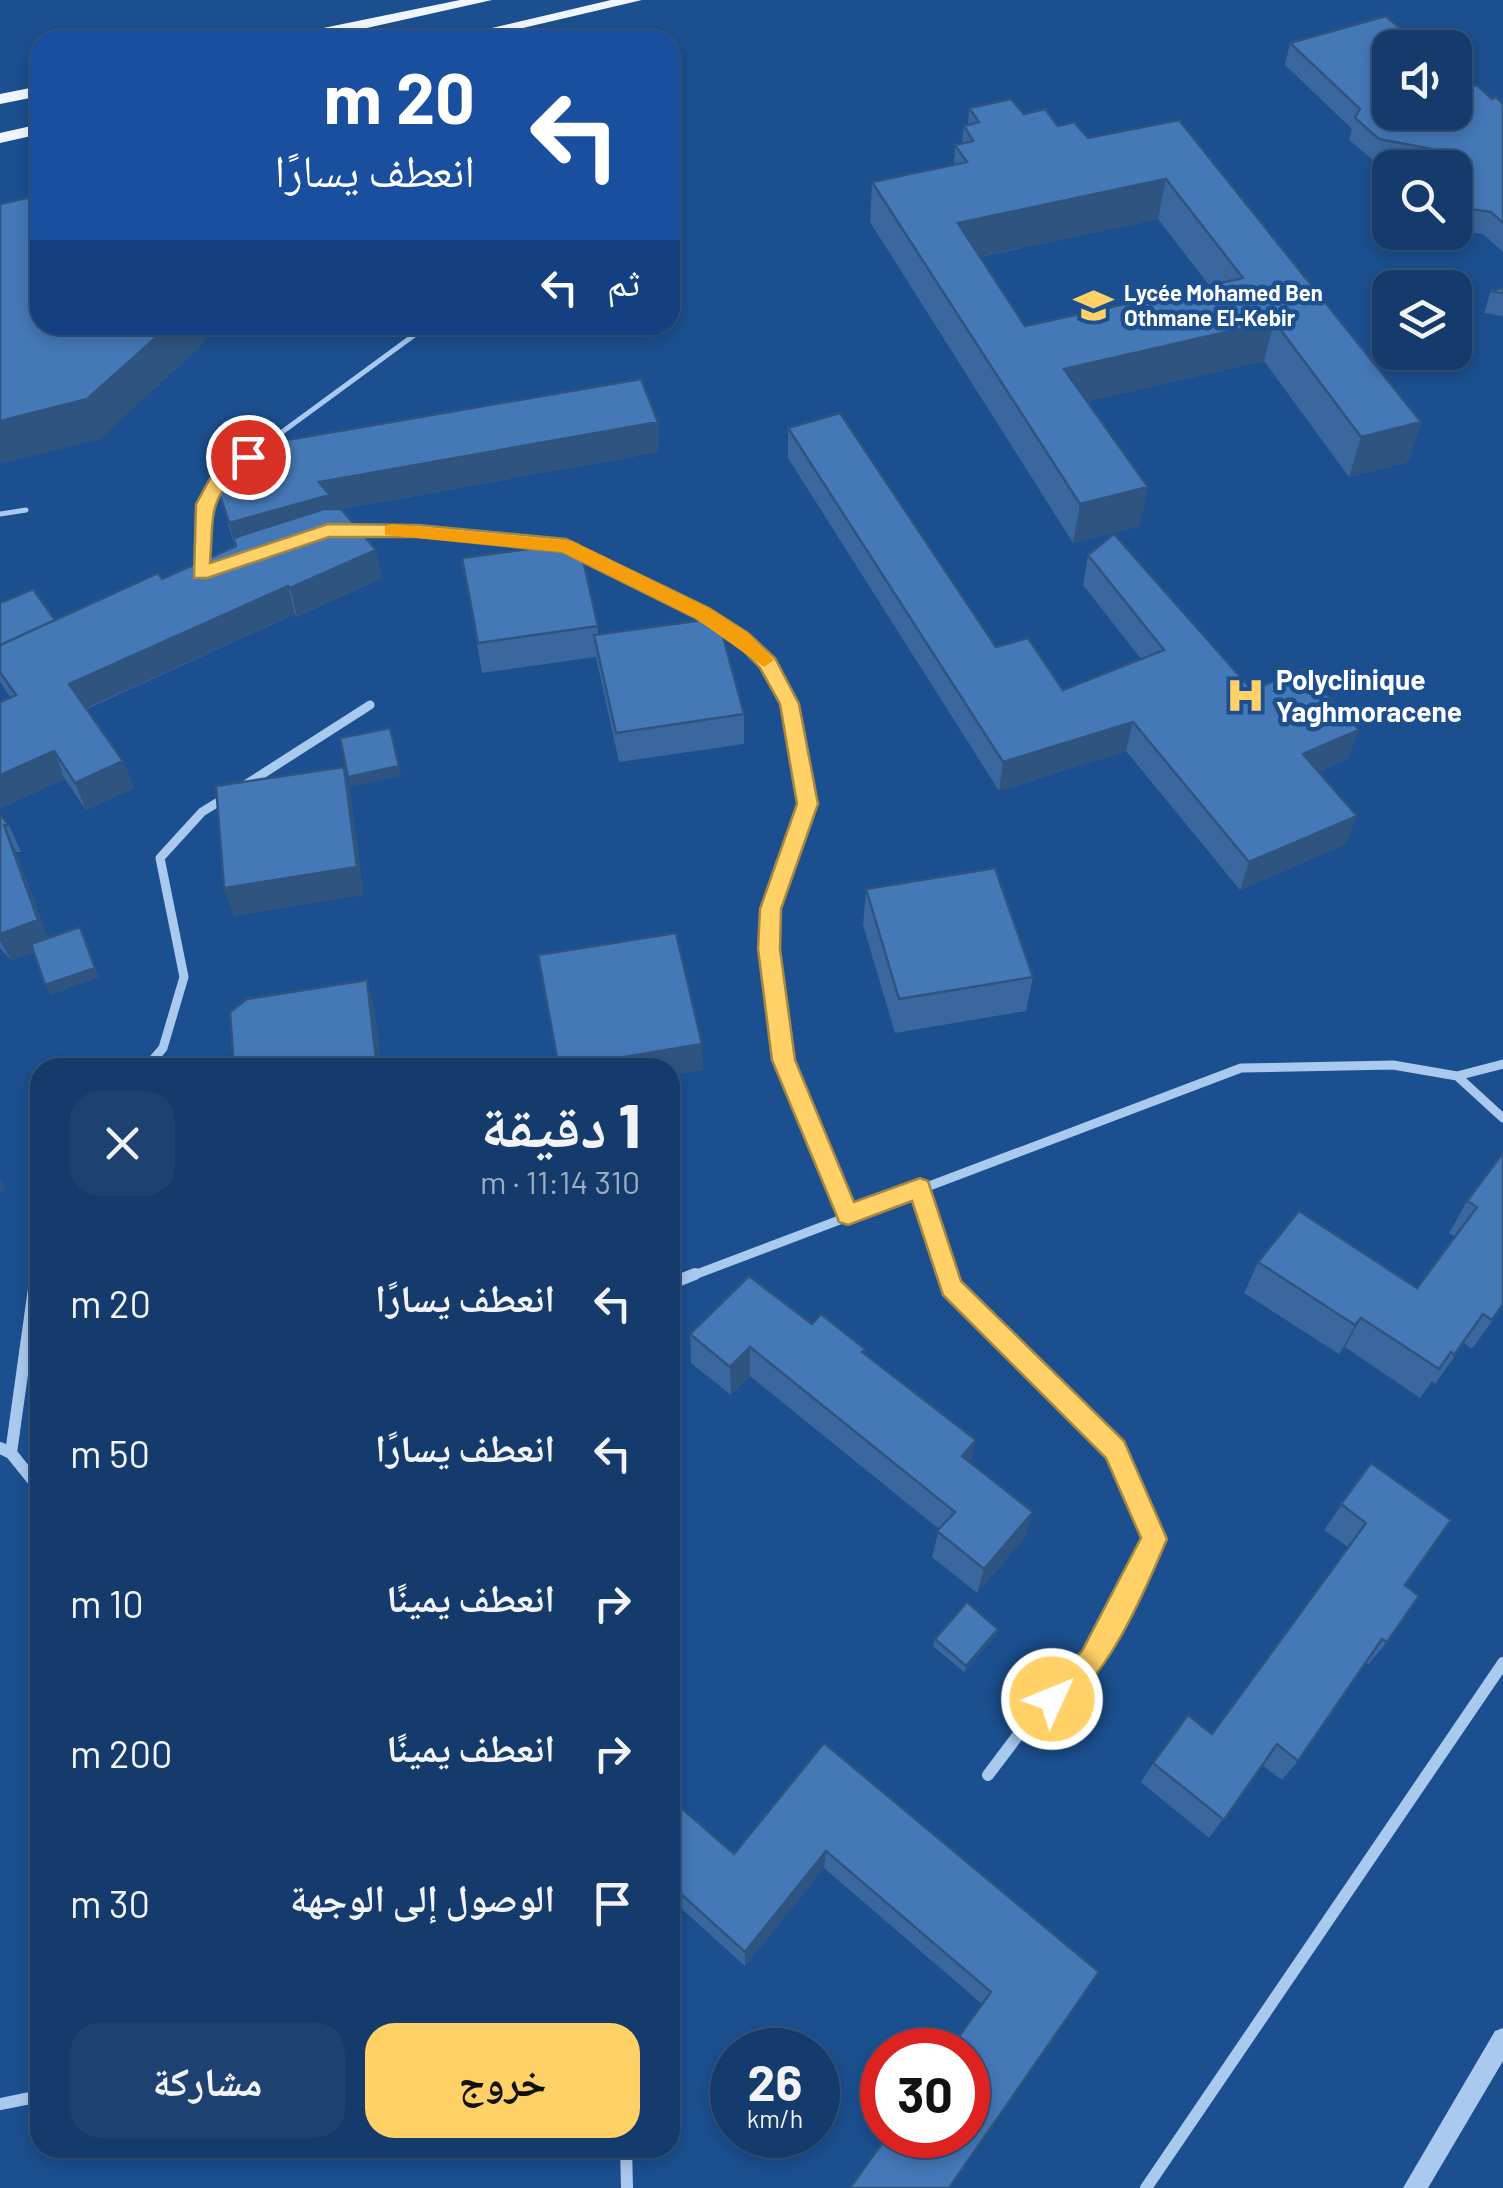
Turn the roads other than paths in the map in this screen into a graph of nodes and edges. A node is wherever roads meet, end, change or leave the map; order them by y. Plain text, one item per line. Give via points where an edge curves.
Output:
1 (484, 0) edge
2 (634, 0) edge
3 (338, 30) edge
4 (495, 30) edge
5 (30, 93) edge
6 (0, 100) edge
7 (30, 131) edge
8 (0, 138) edge
9 (414, 335) edge
10 (26, 510) dead end
11 (0, 514) edge
12 (346, 530) edge
13 (218, 567) edge
14 (370, 705) dead end
15 (155, 1058) edge
16 (1503, 1064) edge
17 (1457, 1076) junction
18 (1503, 1118) edge
19 (920, 1188) junction
20 (848, 1214) junction
21 (680, 1280) edge
22 (30, 1306) edge
23 (6, 1450) edge
24 (30, 1478) edge
25 (1503, 1663) edge
26 (988, 1775) dead end
27 (1503, 2038) edge
28 (30, 2098) edge
29 (0, 2104) edge
30 (626, 2158) edge
31 (628, 2188) edge
32 (1146, 2188) edge
33 (1415, 2188) edge

1 - 3 main road
2 - 4 main road
5 - 6 main road
7 - 8 main road
9 - 13 lane via 218,479 205,504 200,573
10 - 11 lane
12 - 20 lane via 566,546 702,613 768,664 790,704 807,804 770,909 783,1060
14 - 15 street via 202,812 160,858 184,977 164,1048
16 - 17 street
17 - 18 street
17 - 19 street via 1393,1064 1241,1068
19 - 20 street
19 - 26 street via 951,1288 1116,1450 1154,1539 1092,1660 1031,1718
20 - 21 street
22 - 23 street
23 - 24 street
25 - 32 street
27 - 33 street
28 - 29 street
30 - 31 street

